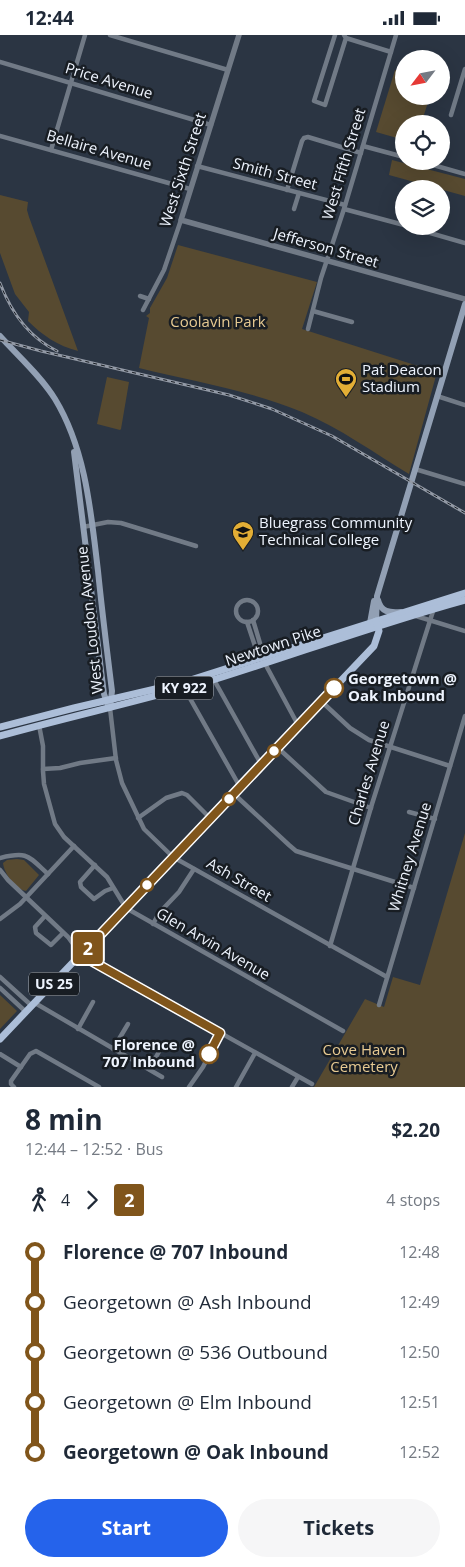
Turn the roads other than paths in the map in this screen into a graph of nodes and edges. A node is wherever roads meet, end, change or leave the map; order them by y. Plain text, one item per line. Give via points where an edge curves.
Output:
1 (85, 35) edge
2 (110, 35) edge
3 (239, 35) edge
4 (334, 35) edge
5 (396, 35) edge
6 (345, 37) edge
7 (391, 52) junction
8 (0, 62) edge
9 (324, 66) junction
10 (465, 69) edge
11 (228, 70) junction
12 (336, 70) junction
13 (71, 83) junction
14 (451, 115) dead end
15 (211, 125) junction
16 (0, 135) edge
17 (363, 146) junction
18 (51, 150) junction
19 (361, 153) junction
20 (395, 155) edge
21 (198, 166) junction
22 (450, 170) edge
23 (465, 174) edge
24 (190, 189) junction
25 (287, 190) junction
26 (299, 193) junction
27 (345, 207) junction
28 (294, 209) dead end
29 (180, 220) junction
30 (395, 223) edge
31 (437, 235) edge
32 (465, 243) edge
33 (326, 261) junction
34 (140, 296) dead end
35 (149, 299) junction
36 (465, 299) edge
37 (465, 304) edge
38 (143, 310) dead end
39 (313, 311) junction
40 (352, 322) dead end
41 (308, 329) dead end
42 (0, 337) edge
43 (437, 396) junction
44 (465, 405) edge
45 (72, 439) junction
46 (415, 469) junction
47 (465, 484) edge
48 (92, 525) junction
49 (83, 527) junction
50 (196, 545) dead end
51 (465, 593) edge
52 (377, 596) junction
53 (465, 600) edge
54 (434, 608) junction
55 (401, 612) junction
56 (413, 615) junction
57 (253, 620) junction
58 (430, 620) junction
59 (247, 622) junction
60 (375, 623) junction
61 (465, 631) edge
62 (263, 661) junction
63 (212, 677) junction
64 (182, 685) junction
65 (109, 700) junction
66 (321, 701) junction
67 (110, 708) junction
68 (465, 716) edge
69 (39, 725) junction
70 (298, 725) junction
71 (0, 727) edge
72 (0, 736) edge
73 (277, 747) junction
74 (390, 747) junction
75 (116, 758) junction
76 (261, 764) junction
77 (450, 766) junction
78 (43, 769) junction
79 (240, 787) junction
80 (234, 794) junction
81 (371, 808) junction
82 (409, 812) dead end
83 (210, 818) junction
84 (138, 819) junction
85 (434, 819) junction
86 (74, 846) junction
87 (173, 857) junction
88 (0, 858) edge
89 (95, 865) junction
90 (0, 869) edge
91 (194, 869) junction
92 (354, 869) junction
93 (48, 874) junction
94 (414, 887) junction
95 (113, 888) junction
96 (26, 897) junction
97 (126, 908) junction
98 (46, 916) junction
99 (0, 919) edge
100 (153, 924) junction
101 (64, 933) junction
102 (330, 946) junction
103 (81, 955) junction
104 (0, 977) edge
105 (387, 977) junction
106 (0, 988) edge
107 (93, 1002) dead end
108 (379, 1005) dead end
109 (31, 1007) junction
110 (128, 1024) dead end
111 (78, 1029) junction
112 (343, 1031) dead end
113 (220, 1033) junction
114 (0, 1039) edge
115 (164, 1043) dead end
116 (113, 1049) junction
117 (255, 1053) junction
118 (0, 1054) edge
119 (20, 1067) junction
120 (149, 1069) junction
121 (162, 1077) dead end
122 (298, 1077) junction
123 (312, 1084) dead end
124 (14, 1087) edge
125 (99, 1087) edge
126 (189, 1087) edge
127 (236, 1087) edge
128 (292, 1087) edge

1 - 13 street
2 - 11 street
3 - 11 street, West Sixth Street
4 - 9 street
5 - 7 street, West Fifth Street
6 - 7 street
6 - 12 street
7 - 17 street, West Fifth Street
8 - 13 street, Price Avenue
9 - 12 street
9 - 12 street via 314,101 326,104
10 - 14 street
11 - 15 street, West Sixth Street
13 - 15 street, Price Avenue
13 - 18 street
15 - 21 street, West Sixth Street
16 - 18 street, Bellaire Avenue
17 - 19 street, West Fifth Street
17 - 20 street
18 - 24 street, Bellaire Avenue
19 - 25 street via 306,137
19 - 27 street, West Fifth Street
21 - 24 street, West Sixth Street
21 - 25 street, Smith Street
22 - 23 street
24 - 29 street, West Sixth Street
25 - 26 street, Smith Street
26 - 27 street, Smith Street
26 - 28 street
27 - 30 street, Smith Street
27 - 33 street, West Fifth Street
29 - 33 street, Jefferson Street
29 - 35 street, West Sixth Street via 164,270
31 - 32 street, Smith Street
33 - 36 street, Jefferson Street
33 - 39 street, West Fifth Street
34 - 35 street
35 - 38 street, West Sixth Street
37 - 43 main road
39 - 40 street
39 - 41 street, West Fifth Street
42 - 45 main road, West Loudon Avenue via 53,396
43 - 44 street
43 - 46 main road
45 - 48 main road, West Loudon Avenue via 84,475
45 - 49 main road, West Loudon Avenue
46 - 47 street
46 - 52 main road
48 - 49 street
48 - 50 street via 121,523
48 - 65 main road, West Loudon Avenue via 112,691
49 - 65 main road, West Loudon Avenue
51 - 55 main road, Newtown Pike
52 - 55 main road via 384,611
52 - 60 main road via 372,606
53 - 54 main road, Newtown Pike
54 - 56 main road, Newtown Pike
54 - 58 street, Charles Avenue
55 - 60 main road, Newtown Pike
56 - 58 street
56 - 60 main road, Newtown Pike
57 - 59 street
57 - 59 street via 258,613 257,608 253,602 246,601 236,611 238,617
57 - 62 street
58 - 61 street
58 - 74 street, Charles Avenue
59 - 62 street via 256,652
60 - 62 main road, Newtown Pike / KY 922
60 - 66 main road, US 25 via 378,638 374,646
62 - 63 main road, Newtown Pike / KY 922
62 - 70 street
63 - 64 main road, Newtown Pike / KY 922
63 - 76 street
64 - 65 main road, Newtown Pike / KY 922
64 - 67 main road, Newtown Pike / KY 922
64 - 79 street
65 - 67 main road, West Loudon Avenue
65 - 71 main road, Newtown Pike / KY 922
66 - 70 main road, US 25
66 - 74 street via 356,733
67 - 69 main road, Newtown Pike / KY 922
67 - 75 street, Ash Street
68 - 77 street, Whitney Avenue
69 - 72 main road, Newtown Pike / KY 922
69 - 78 street, Glen Arvin Avenue
70 - 73 main road, US 25
73 - 76 main road, US 25
73 - 81 street via 326,793
74 - 77 street
74 - 81 street, Charles Avenue
75 - 78 street
75 - 84 street, Ash Street via 120,777
76 - 79 main road, US 25
77 - 85 street, Whitney Avenue
78 - 86 street, Glen Arvin Avenue via 56,824
79 - 80 main road, US 25
80 - 83 main road, US 25
80 - 92 street via 293,849
81 - 92 street, Charles Avenue
82 - 85 street
83 - 84 street via 182,793 166,798
83 - 87 main road, US 25
84 - 87 street, Ash Street
85 - 94 street, Whitney Avenue
86 - 89 street, Glen Arvin Avenue
86 - 93 street
87 - 91 street, Ash Street
87 - 97 main road, US 25
88 - 93 street via 26,855
89 - 95 street, Glen Arvin Avenue
89 - 95 street via 80,881 81,887 94,899
90 - 96 street
91 - 100 street
91 - 102 street, Ash Street
92 - 94 street
92 - 102 street, Charles Avenue
93 - 96 street
94 - 105 street, Whitney Avenue
95 - 97 street, Glen Arvin Avenue
96 - 98 street
96 - 99 street
97 - 100 street, Glen Arvin Avenue
97 - 103 main road, US 25
98 - 101 street
98 - 101 street via 35,927 36,933 51,945
100 - 112 street, Glen Arvin Avenue
101 - 103 street
102 - 105 street, Ash Street
103 - 109 main road, US 25
103 - 113 street
104 - 109 street
105 - 108 street, Whitney Avenue
106 - 109 street
107 - 111 street
109 - 111 street
109 - 114 main road, US 25
110 - 116 street
111 - 116 street
113 - 117 street
113 - 126 street
115 - 120 street
116 - 120 street
117 - 122 street
117 - 127 street
118 - 119 street
119 - 124 street via 11,1081
119 - 125 street via 33,1051 40,1052
120 - 121 street
122 - 123 street
122 - 128 street

